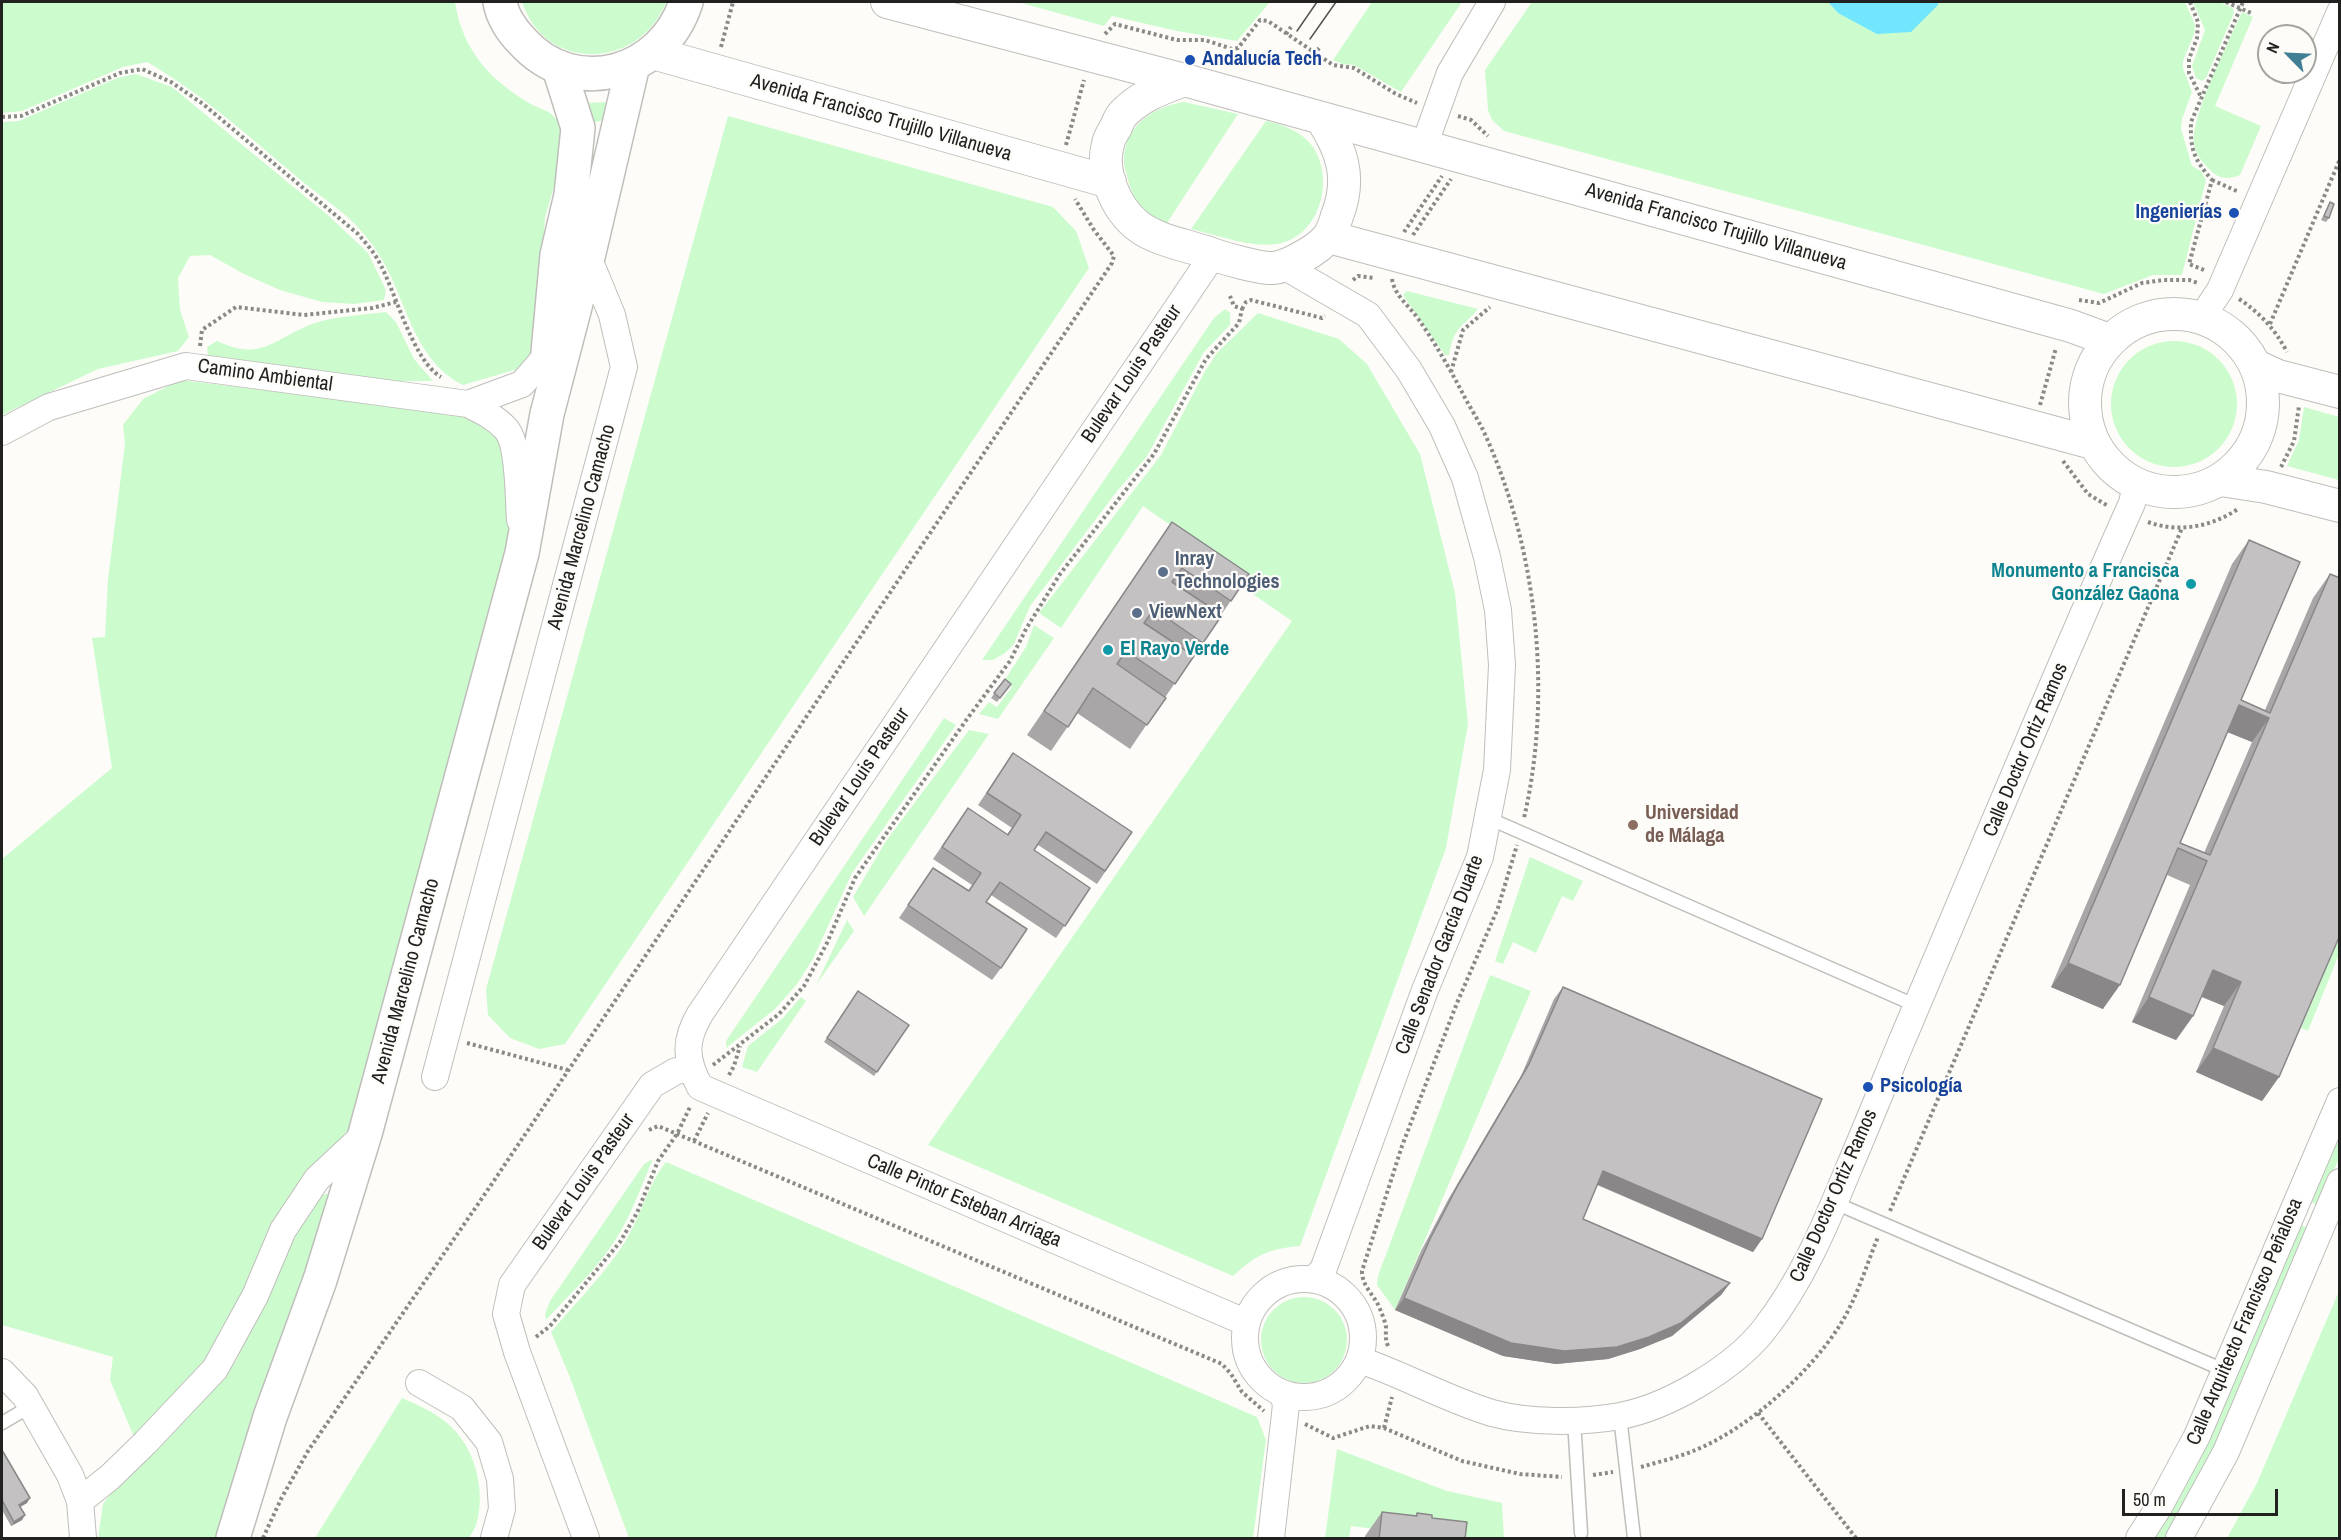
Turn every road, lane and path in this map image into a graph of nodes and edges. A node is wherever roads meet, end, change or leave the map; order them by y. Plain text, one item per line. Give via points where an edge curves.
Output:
1 (500, 2) edge
2 (686, 2) edge
3 (886, 2) edge
4 (1492, 2) edge
5 (2190, 2) edge
6 (2226, 2) edge
7 (2243, 2) edge
8 (2241, 8) junction
9 (2340, 12) edge
10 (2251, 13) dead end
11 (1291, 27) dead end
12 (1285, 35) dead end
13 (1319, 48) dead end
14 (1314, 55) dead end
15 (643, 59) junction
16 (559, 68) junction
17 (1185, 80) junction
18 (2201, 97) junction
19 (2, 117) edge
20 (1321, 118) junction
21 (1494, 140) dead end
22 (1424, 146) junction
23 (2340, 159) edge
24 (1454, 167) junction
25 (2212, 180) junction
26 (1110, 182) junction
27 (2241, 193) dead end
28 (1073, 196) dead end
29 (1329, 237) junction
30 (1213, 255) junction
31 (588, 257) junction
32 (1402, 258) junction
33 (1282, 265) junction
34 (2214, 281) junction
35 (1230, 296) dead end
36 (396, 302) junction
37 (1479, 304) dead end
38 (2202, 317) junction
39 (2062, 324) junction
40 (2270, 324) junction
41 (2109, 340) junction
42 (548, 354) junction
43 (2256, 366) junction
44 (197, 367) junction
45 (1451, 373) dead end
46 (2294, 380) junction
47 (2340, 392) edge
48 (468, 404) junction
49 (547, 414) junction
50 (2033, 426) junction
51 (2, 432) edge
52 (2093, 443) junction
53 (2053, 459) dead end
54 (2221, 480) junction
55 (2136, 485) junction
56 (2266, 487) junction
57 (2340, 506) edge
58 (2127, 514) junction
59 (2182, 528) junction
60 (522, 553) junction
61 (1488, 818) junction
62 (1917, 1006) junction
63 (445, 1038) junction
64 (740, 1045) junction
65 (734, 1066) dead end
66 (700, 1068) junction
67 (568, 1070) junction
68 (435, 1077) dead end
69 (2340, 1101) edge
70 (692, 1104) dead end
71 (658, 1126) dead end
72 (365, 1134) junction
73 (677, 1134) junction
74 (2340, 1182) edge
75 (1835, 1203) junction
76 (1884, 1225) junction
77 (1314, 1279) junction
78 (1247, 1323) junction
79 (517, 1352) junction
80 (1360, 1360) junction
81 (2226, 1371) junction
82 (2, 1372) edge
83 (419, 1383) dead end
84 (31, 1406) junction
85 (1284, 1406) junction
86 (1758, 1413) junction
87 (1620, 1416) junction
88 (1574, 1420) junction
89 (2, 1423) edge
90 (1626, 1470) junction
91 (1578, 1477) junction
92 (80, 1501) junction
93 (500, 1533) edge
94 (1581, 1533) dead end
95 (84, 1539) edge
96 (233, 1539) edge
97 (263, 1539) edge
98 (586, 1539) edge
99 (1271, 1539) edge
100 (1634, 1539) edge
101 (1856, 1539) edge
102 (2139, 1539) edge
103 (2179, 1539) edge

1 - 16 main road via 513,32 533,54
2 - 15 main road via 674,31
3 - 17 street
4 - 22 street via 1450,73
5 - 18 path via 2198,22 2189,73
6 - 8 path
7 - 8 path
8 - 10 path
8 - 18 path
9 - 34 street
11 - 12 path
13 - 14 path
15 - 16 main road via 609,73 584,74
15 - 26 street, Avenida Francisco Trujillo Villanueva
15 - 31 main road, Avenida Marcelino Camacho
16 - 42 main road, Avenida Marcelino Camacho via 579,128 571,195 557,255
17 - 20 street
17 - 26 street via 1143,96 1122,113 1107,144
18 - 25 path via 2191,122 2190,142 2197,162
19 - 36 path via 21,116 120,73 142,69 171,82 203,104 358,234 378,260
20 - 22 street, Avenida Francisco Trujillo Villanueva
20 - 29 street via 1337,142 1342,160 1344,200
21 - 24 path via 1485,134
22 - 24 street, Avenida Francisco Trujillo Villanueva
23 - 40 path
24 - 32 path
24 - 32 path
24 - 39 street, Avenida Francisco Trujillo Villanueva
25 - 27 path
25 - 34 path via 2189,264
26 - 30 street via 1123,211 1139,227
28 - 67 path via 1110,249 1112,263
29 - 32 street
29 - 33 street via 1315,249
30 - 33 street via 1273,268
30 - 66 street, Bulevar Louis Pasteur via 700,1014 691,1029 688,1052
31 - 49 main road, Avenida Marcelino Camacho
31 - 63 street, Avenida Marcelino Camacho via 612,315 624,367
32 - 50 street
33 - 61 street, Calle Senador García Duarte via 1368,315 1409,369 1442,426 1465,478 1498,610 1502,665 1497,770
34 - 38 street
34 - 39 path via 2142,283 2099,303 2070,297
34 - 40 path
35 - 64 path via 1234,306 1242,309 1239,323 1206,358 1154,454 1060,574 1010,661 855,878 804,986 779,1014
36 - 44 path via 304,315 236,307 202,330
36 - 48 path via 435,373 457,386
37 - 45 path via 1490,307 1463,330
38 - 41 street via 2178,313 2152,315
38 - 43 street via 2225,328 2243,344
39 - 41 street, Avenida Francisco Trujillo Villanueva
39 - 50 path
40 - 46 path via 2287,350
41 - 52 street via 2094,363 2085,389 2085,417
42 - 48 street, Camino Ambiental via 522,384
42 - 49 main road, Avenida Marcelino Camacho
43 - 46 street
43 - 54 street via 2263,391 2263,417 2256,441 2241,463
44 - 48 street, Camino Ambiental
44 - 51 street, Camino Ambiental via 186,366 49,406
46 - 47 street
46 - 56 path via 2299,416 2294,441
48 - 60 street, Camino Ambiental via 490,415 508,431 516,453
49 - 60 main road, Avenida Marcelino Camacho
50 - 52 street
52 - 55 street via 2111,468
53 - 58 path via 2063,461 2088,494
54 - 55 street via 2194,491 2164,493
54 - 56 street
55 - 58 street, Calle Doctor Ortiz Ramos
56 - 57 street
56 - 59 path via 2228,516
58 - 59 path via 2162,527
58 - 62 street, Calle Doctor Ortiz Ramos
59 - 76 path
60 - 72 main road, Avenida Marcelino Camacho
61 - 62 lane
61 - 77 street, Calle Senador García Duarte via 1480,857 1425,990 1323,1270
62 - 75 street, Calle Doctor Ortiz Ramos
63 - 67 path
63 - 68 street, Avenida Marcelino Camacho
64 - 65 path
64 - 66 path
66 - 78 street, Calle Pintor Esteban Arriaga via 700,1087 717,1095
66 - 79 street, Bulevar Louis Pasteur via 676,1071 652,1085 512,1285 506,1314
67 - 97 path via 308,1451
69 - 81 street, Calle Arquitecto Francisco Peñalosa
70 - 73 path
71 - 73 path
72 - 92 street via 317,1179 283,1230 255,1296 215,1370 110,1477
72 - 96 main road, Avenida Marcelino Camacho
73 - 79 path via 658,1161 637,1213 620,1242 550,1326
73 - 85 path via 1222,1364 1242,1392 1268,1414
74 - 103 street, Calle Arquitecto Francisco Peñalosa via 2226,1452
75 - 76 lane
75 - 87 street, Calle Doctor Ortiz Ramos via 1802,1272 1761,1334 1722,1369 1682,1392
76 - 81 lane
76 - 86 path via 1840,1325 1799,1376
77 - 78 street via 1279,1283 1253,1307
77 - 80 street via 1332,1285 1357,1310 1363,1328
78 - 85 street via 1248,1358
79 - 98 street
80 - 85 street via 1348,1378 1334,1389
80 - 88 street, Calle Doctor Ortiz Ramos via 1492,1413 1524,1419
81 - 102 street, Calle Arquitecto Francisco Peñalosa via 2197,1436
82 - 84 street
83 - 93 street via 462,1408 489,1442 500,1479
84 - 89 lane
84 - 92 street via 70,1475
85 - 91 path via 1333,1438 1370,1426 1384,1428 1491,1469
85 - 99 street
86 - 90 path via 1695,1450
86 - 101 path
87 - 88 street, Calle Doctor Ortiz Ramos
87 - 90 lane
88 - 91 lane
90 - 91 path
90 - 100 lane
91 - 94 lane
92 - 95 street

